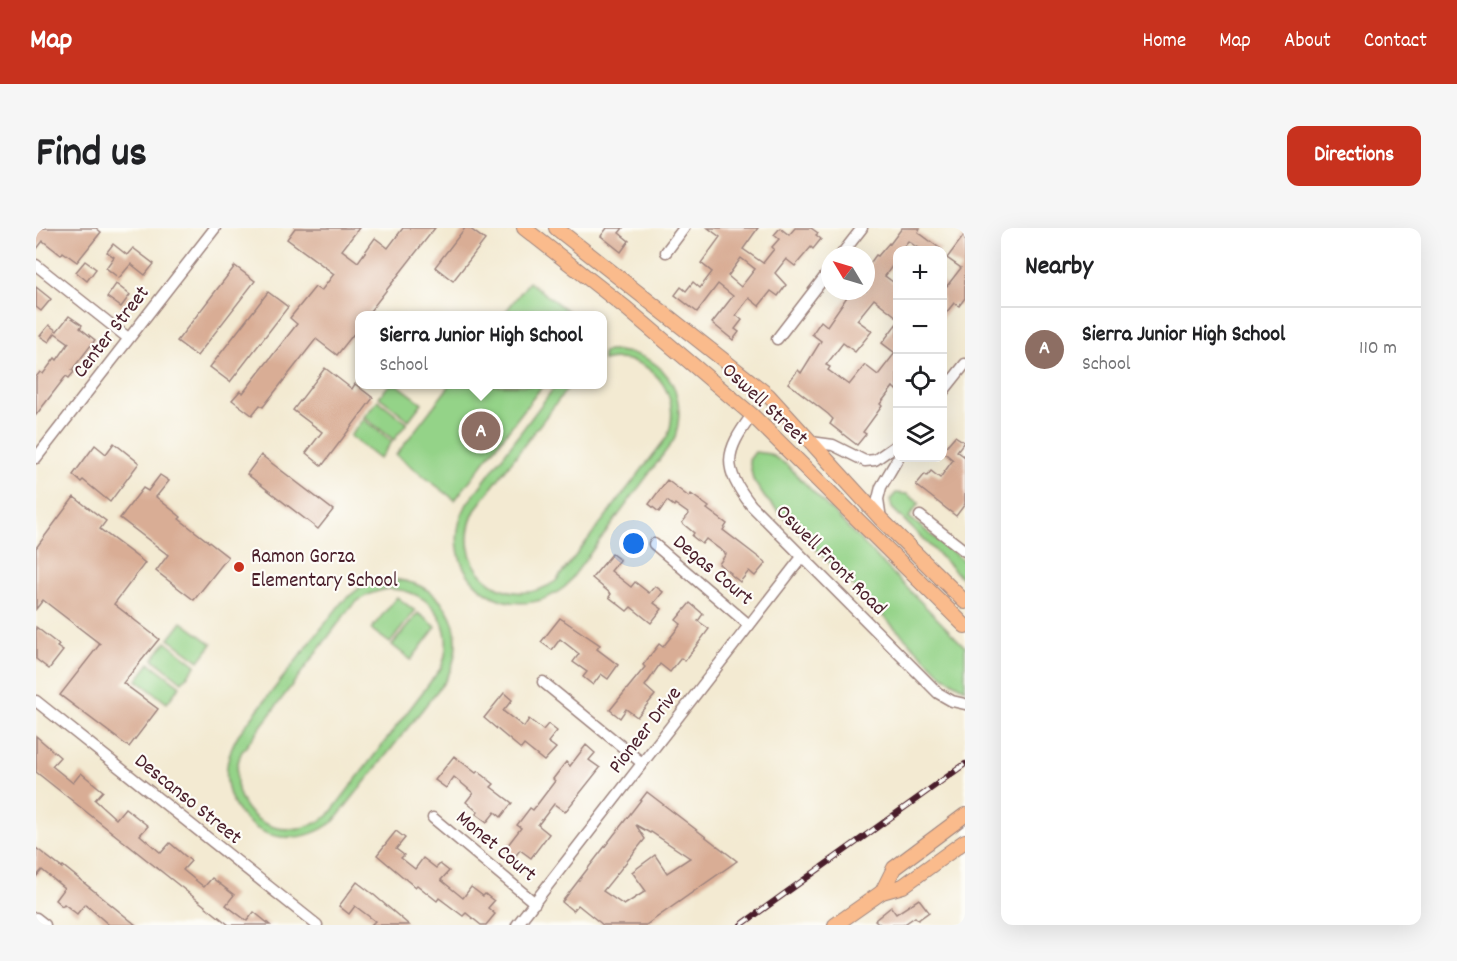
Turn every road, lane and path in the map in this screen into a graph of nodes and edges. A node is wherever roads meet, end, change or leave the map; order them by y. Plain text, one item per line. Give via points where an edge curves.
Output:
1 (214, 228) edge
2 (524, 228) edge
3 (556, 228) edge
4 (684, 228) edge
5 (862, 228) edge
6 (848, 246) edge
7 (666, 252) dead end
8 (36, 265) edge
9 (821, 282) edge
10 (129, 338) junction
11 (777, 339) dead end
12 (965, 364) edge
13 (947, 387) edge
14 (752, 415) junction
15 (811, 442) junction
16 (893, 447) edge
17 (36, 458) edge
18 (896, 462) edge
19 (920, 516) dead end
20 (881, 519) junction
21 (654, 544) dead end
22 (965, 551) edge
23 (802, 557) junction
24 (965, 602) edge
25 (748, 624) junction
26 (965, 626) edge
27 (543, 682) dead end
28 (36, 701) edge
29 (965, 704) edge
30 (642, 763) junction
31 (965, 815) edge
32 (434, 818) dead end
33 (965, 841) edge
34 (882, 892) junction
35 (535, 903) junction
36 (36, 918) edge
37 (45, 925) edge
38 (317, 925) edge
39 (517, 925) edge
40 (835, 925) edge

1 - 10 street, Center Street
2 - 14 main road, Oswell Street
3 - 15 main road, Oswell Street via 768,395
4 - 7 street
5 - 6 street
8 - 10 street
9 - 11 street
10 - 17 street, Center Street
12 - 13 street
14 - 23 street, Oswell Front Road via 736,437 729,464 735,484 750,506
14 - 26 main road, Oswell Street
15 - 16 street via 833,445 865,461 875,460
15 - 20 main road, Oswell Street
18 - 20 street via 878,499
19 - 22 street
20 - 24 main road, Oswell Street
21 - 25 street, Degas Court
23 - 25 street, Pioneer Drive
23 - 29 street, Oswell Front Road via 938,693
25 - 30 street, Pioneer Drive
27 - 30 street
28 - 38 street, Descanso Street
30 - 35 street, Pioneer Drive
31 - 34 main road via 894,868
32 - 35 street, Monet Court
33 - 34 main road via 903,886
34 - 40 main road
35 - 39 street, Pioneer Drive
36 - 37 street

